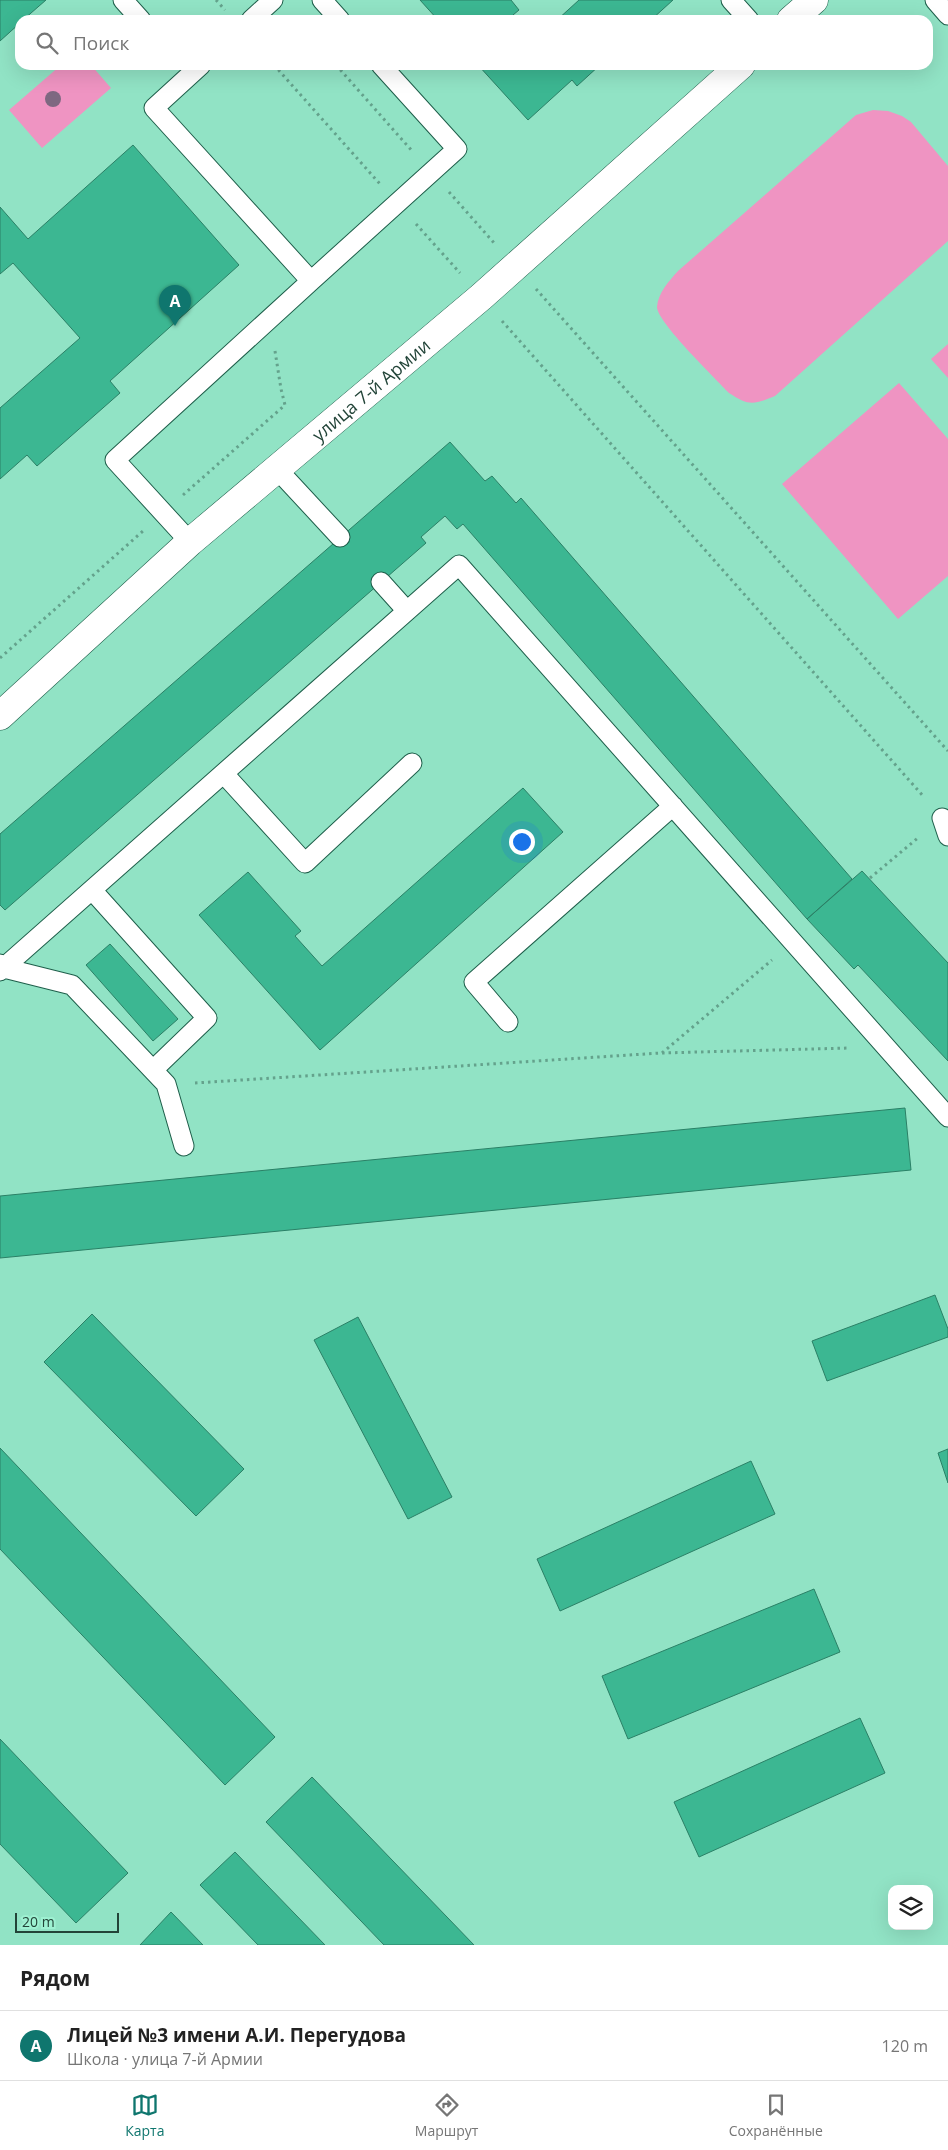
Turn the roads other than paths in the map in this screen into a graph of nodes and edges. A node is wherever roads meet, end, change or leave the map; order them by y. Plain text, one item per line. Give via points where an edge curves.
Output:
1 (123, 0) edge
2 (273, 0) edge
3 (322, 0) edge
4 (731, 0) edge
5 (814, 0) edge
6 (935, 0) edge
7 (136, 15) edge
8 (256, 15) edge
9 (336, 15) edge
10 (744, 15) edge
11 (797, 15) edge
12 (948, 15) edge
13 (189, 70) edge
14 (386, 70) edge
15 (735, 70) edge
16 (311, 281) junction
17 (276, 468) junction
18 (340, 538) dead end
19 (190, 542) junction
20 (382, 582) dead end
21 (408, 610) junction
22 (0, 716) edge
23 (412, 763) dead end
24 (224, 774) junction
25 (673, 806) junction
26 (942, 818) road end
27 (948, 836) edge
28 (92, 890) junction
29 (1, 968) edge
30 (508, 1022) dead end
31 (153, 1070) junction
32 (948, 1117) edge
33 (184, 1146) dead end

1 - 7 lane
2 - 8 lane
3 - 9 lane
4 - 10 lane
5 - 11 street
6 - 12 lane
13 - 16 lane via 154,108
14 - 16 lane via 457,149
15 - 17 street, улица 7-й Армии via 481,297
16 - 19 lane via 115,460
17 - 18 lane
17 - 19 street, улица 7-й Армии
19 - 22 street, улица 7-й Армии
20 - 21 lane
21 - 24 lane
21 - 25 lane via 459,565
23 - 24 lane via 305,863
24 - 28 lane
25 - 30 lane via 474,982
25 - 32 lane
26 - 27 lane
28 - 29 lane
28 - 31 lane via 207,1018
29 - 31 lane via 72,985
31 - 33 lane via 166,1084

